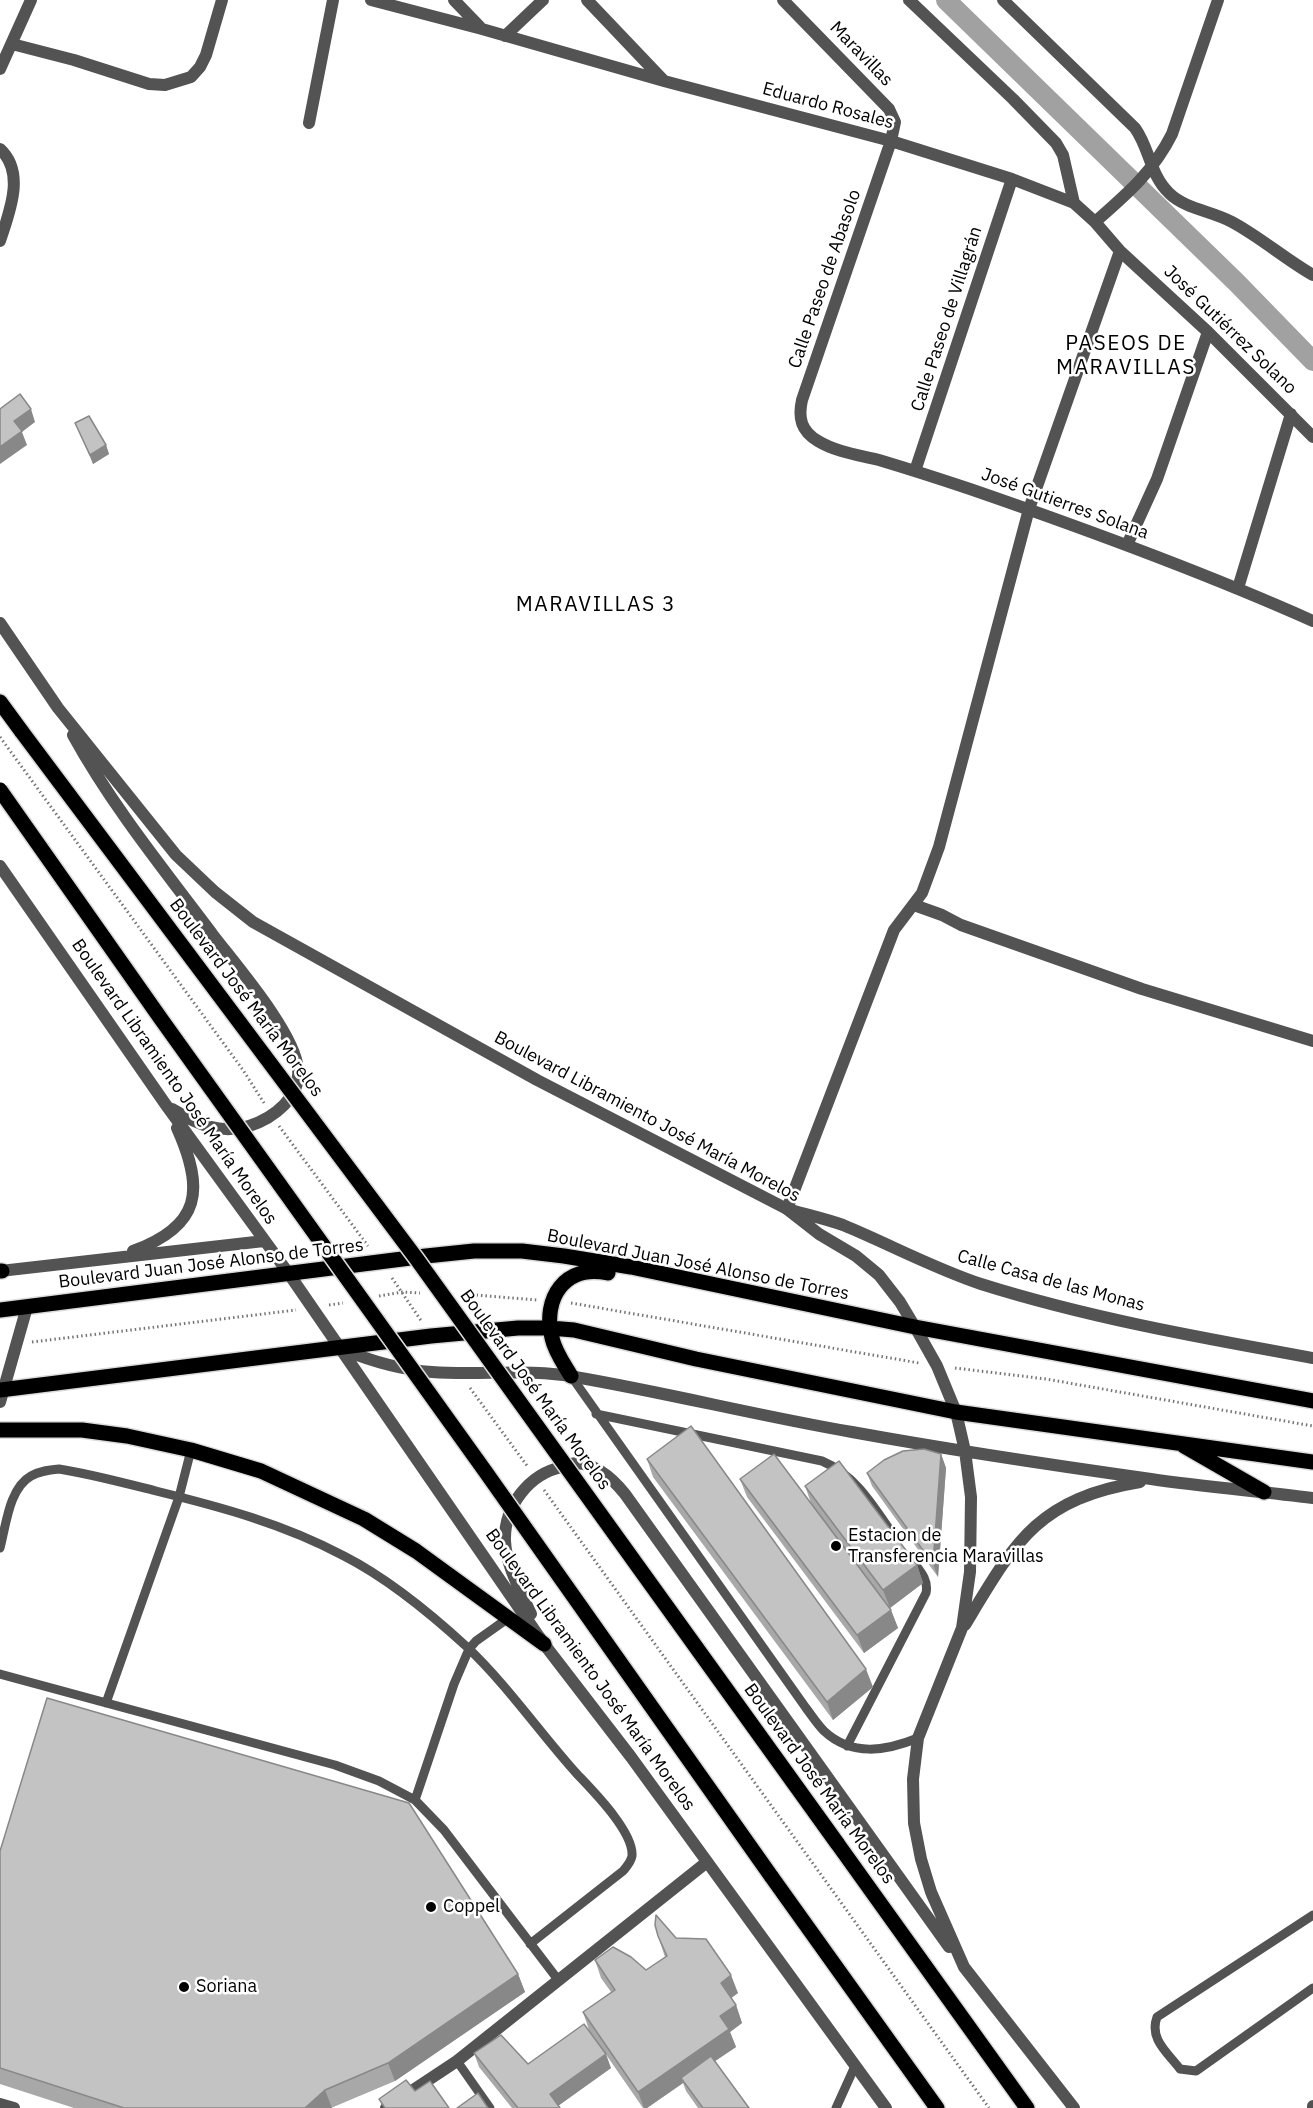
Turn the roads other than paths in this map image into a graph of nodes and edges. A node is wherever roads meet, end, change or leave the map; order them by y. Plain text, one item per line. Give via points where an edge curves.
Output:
1 (32, 0) edge
2 (222, 0) edge
3 (333, 0) edge
4 (371, 0) edge
5 (454, 0) edge
6 (543, 0) edge
7 (587, 0) edge
8 (783, 0) edge
9 (909, 0) edge
10 (1003, 0) edge
11 (1218, 0) edge
12 (482, 29) junction
13 (506, 36) junction
14 (12, 44) junction
15 (0, 69) edge
16 (664, 81) junction
17 (309, 123) dead end
18 (891, 141) junction
19 (0, 149) edge
20 (1148, 172) junction
21 (1012, 179) junction
22 (1074, 203) junction
23 (1095, 222) junction
24 (0, 241) edge
25 (1120, 251) junction
26 (1313, 275) edge
27 (1208, 332) junction
28 (1291, 414) junction
29 (803, 428) joint
30 (1313, 437) edge
31 (915, 471) junction
32 (1029, 509) junction
33 (1127, 545) junction
34 (1238, 588) junction
35 (1313, 621) edge
36 (0, 623) edge
37 (0, 702) edge
38 (58, 708) junction
39 (0, 790) edge
40 (0, 866) edge
41 (914, 905) junction
42 (1313, 1041) edge
43 (166, 1106) junction
44 (787, 1209) junction
45 (264, 1240) junction
46 (114, 1258) junction
47 (0, 1271) edge
48 (289, 1274) junction
49 (785, 1301) junction
50 (27, 1307) junction
51 (0, 1310) edge
52 (915, 1327) junction
53 (550, 1328) junction
54 (340, 1349) junction
55 (1313, 1358) edge
56 (571, 1376) junction
57 (1, 1394) edge
58 (1313, 1401) edge
59 (956, 1413) junction
60 (596, 1414) junction
61 (0, 1430) edge
62 (1177, 1442) junction
63 (191, 1450) junction
64 (965, 1451) junction
65 (1313, 1462) edge
66 (1153, 1480) junction
67 (1264, 1492) junction
68 (179, 1497) junction
69 (1313, 1498) edge
70 (898, 1541) edge
71 (0, 1548) edge
72 (904, 1550) edge
73 (507, 1619) junction
74 (962, 1628) junction
75 (544, 1644) junction
76 (469, 1649) junction
77 (0, 1674) edge
78 (106, 1703) junction
79 (918, 1738) junction
80 (847, 1746) junction
81 (415, 1800) junction
82 (707, 1862) junction
83 (1313, 1916) edge
84 (530, 1944) junction
85 (964, 1967) junction
86 (558, 1981) junction
87 (1313, 1988) edge
88 (457, 2061) junction
89 (855, 2066) junction
90 (0, 2104) edge
91 (14, 2108) edge
92 (386, 2108) edge
93 (490, 2108) edge
94 (836, 2108) edge
95 (886, 2108) edge
96 (937, 2108) edge
97 (1027, 2108) edge
98 (1074, 2108) edge

1 - 14 street
2 - 14 street via 200,67 190,77 165,85 149,84
3 - 17 street
4 - 12 street, Eduardo Rosales
5 - 12 street
6 - 13 street
7 - 16 street
8 - 18 street, Maravillas via 889,109 895,122
9 - 22 street via 1056,143 1063,155
10 - 20 street via 1135,128 1145,145
11 - 20 street via 1172,134
12 - 13 street, Eduardo Rosales
13 - 16 street, Eduardo Rosales
14 - 15 street
16 - 18 street, Eduardo Rosales
18 - 21 street, Eduardo Rosales
18 - 29 street, Calle Paseo de Abasolo via 802,400
19 - 24 street via 13,171 14,185
20 - 23 street
20 - 26 street via 1175,198 1234,224
21 - 22 street, Eduardo Rosales
21 - 31 street, Calle Paseo de Villagrán
22 - 23 street, Eduardo Rosales
23 - 25 street, Eduardo Rosales
25 - 27 street, José Gutiérrez Solano
25 - 32 street
27 - 28 street, José Gutiérrez Solano
27 - 33 street via 1156,479
28 - 30 street, José Gutiérrez Solano
28 - 34 street
29 - 31 street, José Gutierres Solana via 827,446
31 - 32 street, José Gutierres Solana
32 - 33 street, José Gutierres Solana
32 - 41 street via 939,847
33 - 34 street, José Gutierres Solana
34 - 35 street, José Gutierres Solana
36 - 38 street, Boulevard Libramiento José María Morelos
37 - 97 main road, Boulevard José María Morelos, bridge via 416,1258
38 - 43 street via 129,821 259,994 282,1029 298,1068 297,1088 287,1101 271,1115 250,1125 229,1130 208,1127
38 - 44 street, Boulevard Libramiento José María Morelos via 176,855 253,922 537,1080
39 - 96 main road, bridge
40 - 43 street, Boulevard Libramiento José María Morelos
41 - 42 street via 1142,989
41 - 44 street via 894,930
43 - 45 street, Boulevard Libramiento José María Morelos
43 - 46 street via 192,1170 193,1194 188,1209 168,1236
44 - 52 street, Boulevard Libramiento José María Morelos via 879,1275
44 - 55 street, Calle Casa de las Monas via 842,1225 980,1284 1191,1336
45 - 46 street
45 - 48 street, Boulevard Libramiento José María Morelos
46 - 47 street
48 - 49 main road, Boulevard Juan José Alonso de Torres via 474,1251 522,1251 631,1267
48 - 50 main road, Boulevard Juan José Alonso de Torres
48 - 54 street, Boulevard Libramiento José María Morelos
49 - 52 main road, Boulevard Juan José Alonso de Torres
49 - 53 main road via 737,1300 589,1271 566,1279 558,1289
50 - 51 main road, Boulevard Juan José Alonso de Torres
50 - 57 street
52 - 58 main road, Boulevard Juan José Alonso de Torres
52 - 59 street, Boulevard Libramiento José María Morelos via 937,1366
53 - 54 main road via 431,1336
53 - 56 main road via 552,1341
53 - 59 main road
54 - 56 street via 370,1361 431,1372
54 - 57 main road
54 - 75 street, Boulevard Libramiento José María Morelos
56 - 60 lane
56 - 64 street
59 - 62 main road
59 - 64 street, Boulevard Libramiento José María Morelos
60 - 70 lane via 837,1467 864,1492
60 - 80 lane via 806,1708 824,1731
61 - 63 main road via 82,1430
62 - 65 main road
62 - 67 main road
63 - 68 lane
63 - 73 main road via 261,1471 364,1519 416,1551
64 - 66 street
64 - 74 street, Boulevard Libramiento José María Morelos via 972,1534
66 - 67 street
66 - 74 street via 1083,1496 1034,1525 1013,1548
67 - 69 street
68 - 71 lane via 76,1471 44,1471 29,1477 18,1490
68 - 76 lane via 259,1520 345,1556 420,1607
68 - 78 lane
72 - 80 lane via 925,1579 927,1593
73 - 75 main road
73 - 76 lane
74 - 79 street, Boulevard Libramiento José María Morelos
75 - 82 street, Boulevard Libramiento José María Morelos
75 - 85 street via 510,1566 505,1541 508,1515 520,1494 536,1478 554,1468 576,1463 611,1477 625,1494
76 - 81 lane
76 - 84 lane via 606,1807 630,1844 632,1855 623,1871
77 - 78 lane
78 - 81 lane via 335,1765
79 - 80 lane via 898,1746 868,1750
79 - 85 street, Boulevard Libramiento José María Morelos via 913,1779 914,1823 921,1859
81 - 84 lane via 444,1830
82 - 86 street
82 - 89 street, Boulevard Libramiento José María Morelos
83 - 87 lane via 1157,2017 1154,2036 1180,2069 1196,2071
84 - 86 lane
85 - 98 street, Boulevard Libramiento José María Morelos
86 - 88 street
88 - 92 street
88 - 93 lane
89 - 94 lane
89 - 95 street, Boulevard Libramiento José María Morelos
90 - 91 street

